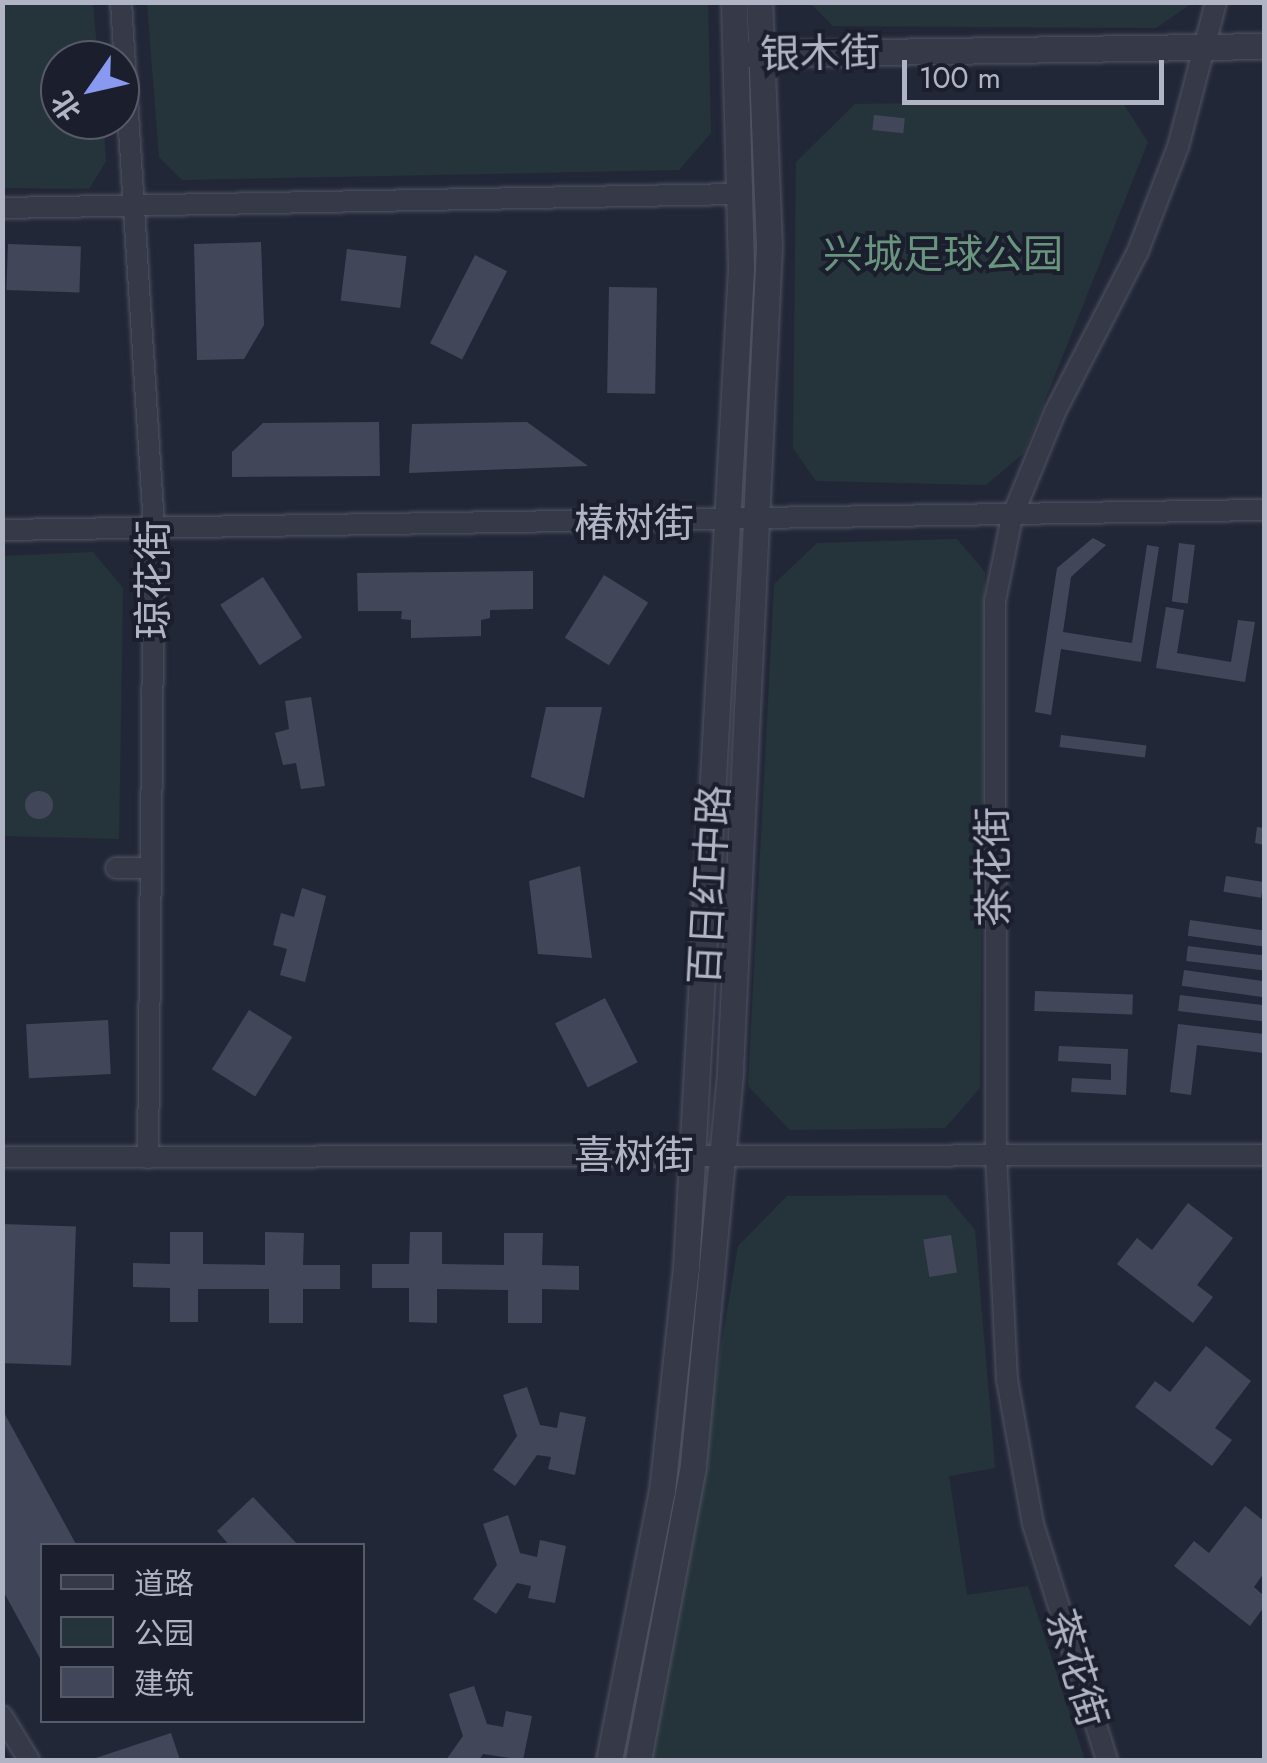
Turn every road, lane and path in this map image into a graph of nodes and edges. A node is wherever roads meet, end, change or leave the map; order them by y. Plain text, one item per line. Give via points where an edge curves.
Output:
1 (120, 2) edge
2 (734, 2) edge
3 (759, 2) edge
4 (1216, 2) edge
5 (1264, 46) edge
6 (1204, 47) junction
7 (749, 54) junction
8 (738, 194) junction
9 (133, 204) junction
10 (2, 208) edge
11 (1264, 510) edge
12 (1012, 516) junction
13 (730, 522) junction
14 (759, 522) junction
15 (154, 527) junction
16 (2, 530) edge
17 (116, 868) dead end
18 (151, 868) junction
19 (996, 1153) junction
20 (693, 1155) junction
21 (724, 1155) junction
22 (1264, 1155) edge
23 (2, 1158) edge
24 (148, 1158) junction
25 (2, 1716) edge
26 (29, 1760) edge
27 (609, 1760) edge
28 (638, 1760) edge
29 (1107, 1760) edge

1 - 9 street, 琼花街
2 - 7 street, 百日红中路
3 - 7 street, 百日红中路
4 - 6 street, 茶花街
5 - 6 street, 银木街
6 - 7 street, 银木街
6 - 12 street, 茶花街 via 1178,147 1138,251 1055,412
7 - 8 street, 百日红中路
7 - 14 street, 百日红中路 via 769,246
8 - 9 street
8 - 13 street, 百日红中路
9 - 10 street
9 - 15 street, 琼花街
11 - 12 street, 椿树街
12 - 14 street, 椿树街
12 - 19 street, 茶花街 via 995,600 993,677
13 - 14 street, 椿树街
13 - 15 street, 椿树街
13 - 20 street, 百日红中路
14 - 21 street, 百日红中路
15 - 16 street, 椿树街
15 - 18 street, 琼花街
17 - 18 street
18 - 24 street, 琼花街
19 - 21 street, 喜树街
19 - 22 street, 喜树街
19 - 29 street, 茶花街 via 1007,1380 1033,1524
20 - 21 street, 喜树街
20 - 24 street, 喜树街
20 - 27 street, 百日红中路 via 662,1490
21 - 28 street, 百日红中路 via 693,1465
23 - 24 street, 喜树街
25 - 26 street

